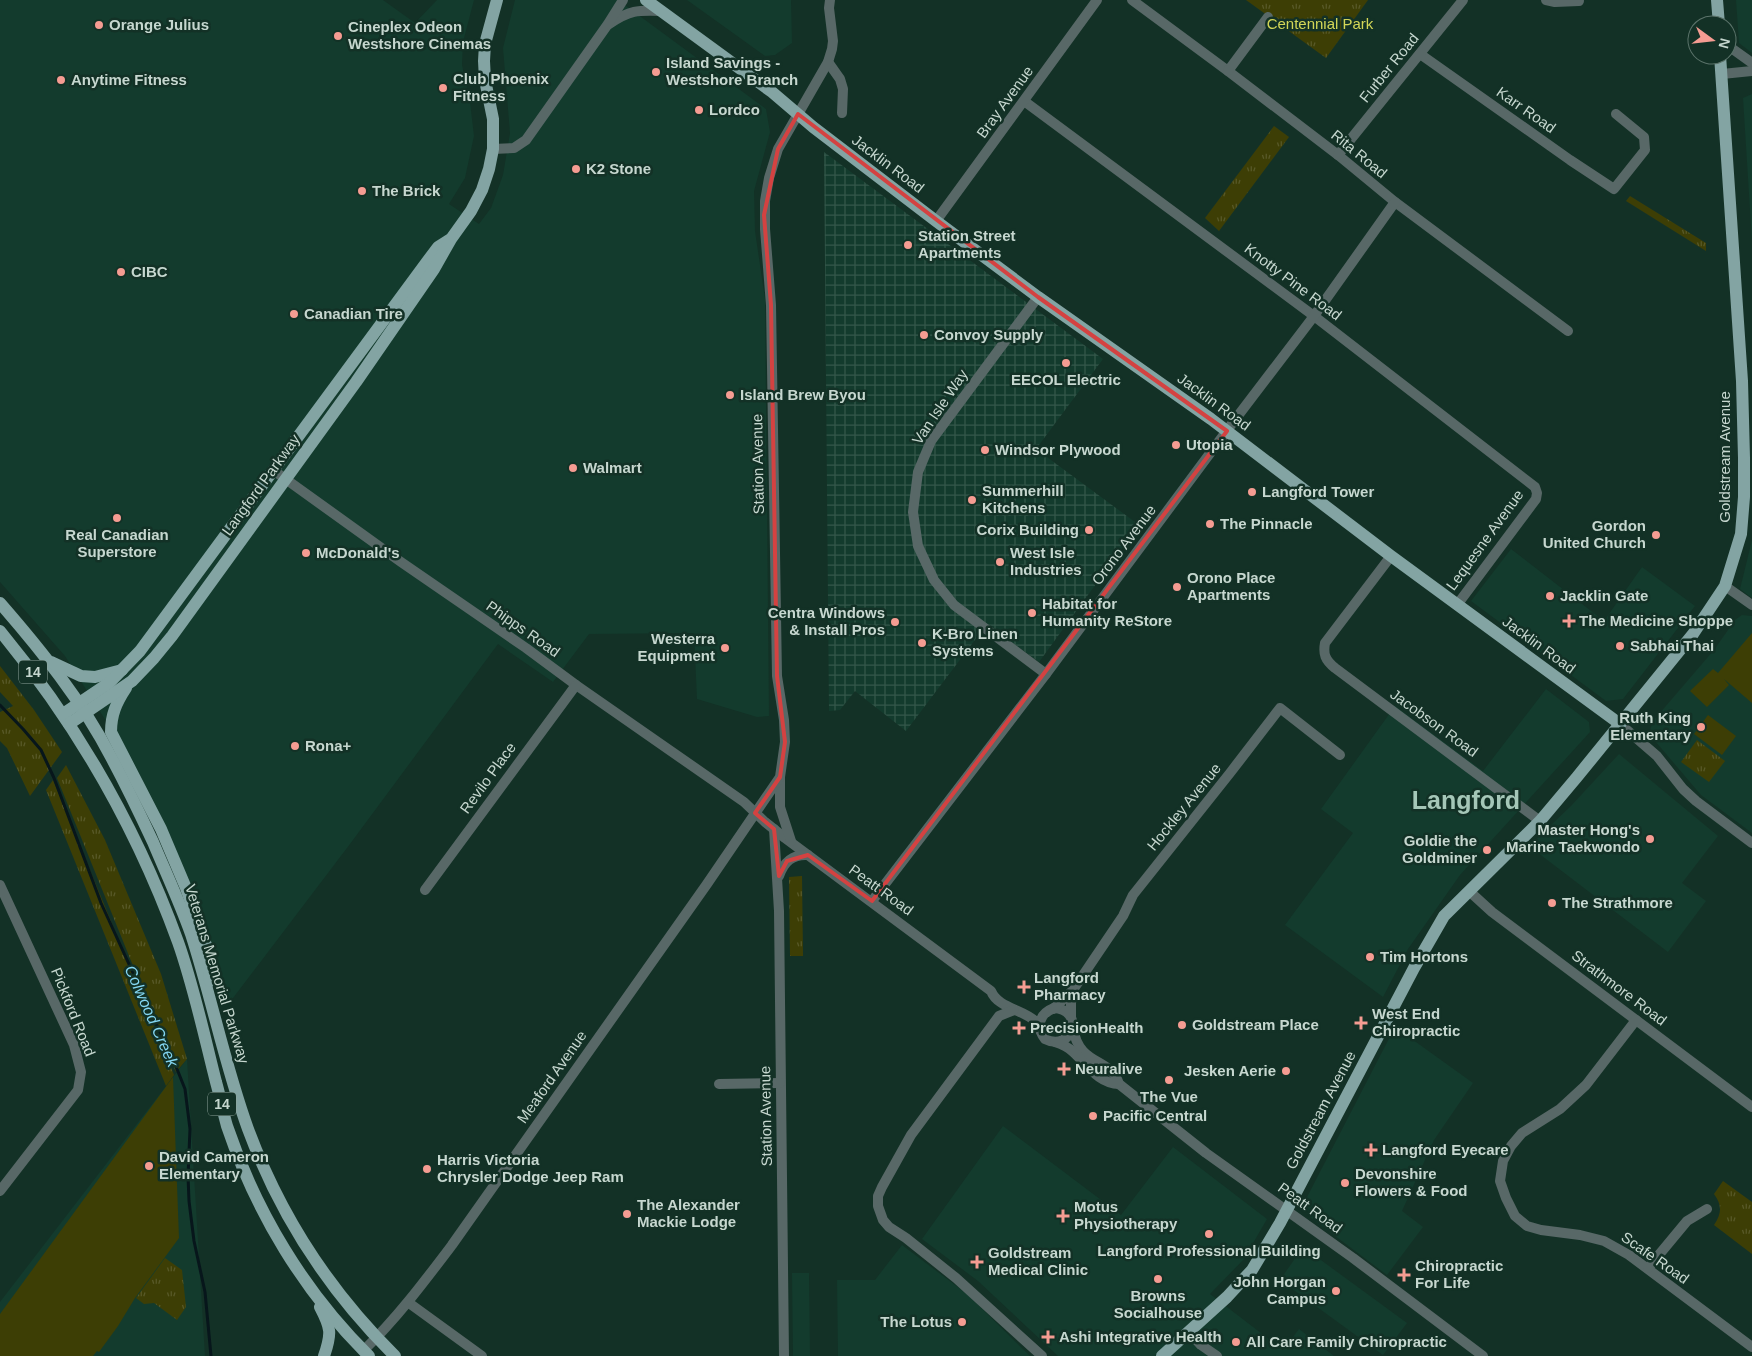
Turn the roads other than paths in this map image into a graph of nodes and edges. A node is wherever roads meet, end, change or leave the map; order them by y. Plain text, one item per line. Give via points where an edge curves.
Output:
1 (497, 0) edge
2 (623, 0) edge
3 (646, 0) edge
4 (830, 0) edge
5 (1097, 0) edge
6 (1132, 0) edge
7 (1463, 0) edge
8 (1546, 0) edge
9 (1717, 0) edge
10 (1579, 1) edge
11 (662, 11) junction
12 (1718, 15) edge
13 (1268, 17) dead end
14 (608, 24) junction
15 (1737, 52) edge
16 (1420, 54) junction
17 (828, 62) junction
18 (1752, 63) edge
19 (1721, 65) edge
20 (1228, 71) junction
21 (1752, 72) edge
22 (1722, 74) junction
23 (1024, 102) junction
24 (842, 113) dead end
25 (798, 114) junction
26 (1616, 114) dead end
27 (493, 149) junction
28 (1338, 155) junction
29 (1395, 202) junction
30 (936, 221) junction
31 (451, 239) junction
32 (1038, 297) junction
33 (1314, 316) junction
34 (1568, 331) dead end
35 (1227, 431) junction
36 (273, 470) junction
37 (286, 480) junction
38 (1538, 493) joint
39 (1391, 556) junction
40 (1725, 586) junction
41 (0, 603) edge
42 (1457, 605) junction
43 (1752, 605) edge
44 (0, 631) edge
45 (48, 661) junction
46 (122, 670) junction
47 (1046, 674) junction
48 (132, 681) junction
49 (576, 685) junction
50 (82, 708) junction
51 (66, 719) junction
52 (1620, 724) junction
53 (1340, 755) dead end
54 (780, 776) junction
55 (755, 813) junction
56 (1540, 821) junction
57 (774, 830) junction
58 (791, 842) junction
59 (1752, 844) edge
60 (808, 855) junction
61 (778, 876) junction
62 (0, 885) edge
63 (425, 890) dead end
64 (1469, 891) junction
65 (872, 901) junction
66 (1073, 990) junction
67 (991, 991) junction
68 (998, 1000) junction
69 (1014, 1010) junction
70 (1050, 1010) junction
71 (213, 1011) junction
72 (999, 1016) junction
73 (1636, 1020) junction
74 (1072, 1023) junction
75 (1040, 1028) junction
76 (1054, 1042) junction
77 (780, 1083) junction
78 (719, 1084) dead end
79 (1119, 1084) junction
80 (1752, 1107) edge
81 (0, 1191) edge
82 (1707, 1208) dead end
83 (1287, 1210) junction
84 (1648, 1268) junction
85 (314, 1293) junction
86 (409, 1303) junction
87 (1189, 1332) junction
88 (377, 1338) junction
89 (1752, 1347) edge
90 (367, 1353) edge
91 (324, 1356) edge
92 (395, 1356) edge
93 (482, 1356) edge
94 (784, 1356) edge
95 (1042, 1356) edge
96 (1162, 1356) edge
97 (1217, 1356) edge
98 (1484, 1356) edge

1 - 27 main road, Langford Parkway via 485,44 484,61 493,120
2 - 14 street
3 - 11 main road, Jacklin Road
4 - 17 street, Station Avenue via 833,41
5 - 23 street, Bray Avenue
6 - 20 street, Rita Road
7 - 16 street, Furber Road
8 - 10 street
9 - 12 main road
11 - 14 street via 631,12
11 - 25 main road, Jacklin Road
13 - 20 street
14 - 27 street via 526,140 514,148
15 - 18 street
16 - 26 street, Karr Road via 1614,189 1645,150 1644,137
16 - 28 street, Furber Road
17 - 24 street via 843,89
17 - 25 street, Station Avenue
19 - 22 main road, Goldstream Avenue
20 - 28 street, Rita Road
21 - 22 street
22 - 40 main road, Goldstream Avenue via 1742,381 1744,468 1741,534
23 - 30 street, Bray Avenue
23 - 33 street, Knotty Pine Road
25 - 30 main road, Jacklin Road
25 - 54 street, Station Avenue via 778,149 769,178 764,215 771,305 777,676 785,742
27 - 31 main road, Langford Parkway via 482,190
28 - 29 street, Rita Road
29 - 33 street, Orono Avenue
29 - 34 street, Rita Road
30 - 32 main road, Jacklin Road
31 - 36 main road, Langford Parkway via 438,247
31 - 37 main road, Langford Parkway via 434,269
32 - 35 main road, Jacklin Road
32 - 47 street, Van Isle Way via 931,441 918,472 913,512 918,546 934,580 954,605
33 - 35 street, Orono Avenue
33 - 38 street, Knotty Pine Road via 1530,481
35 - 39 main road, Jacklin Road
35 - 47 street, Orono Avenue
36 - 37 street, Phipps Road
36 - 46 main road, Langford Parkway via 156,632
37 - 48 main road, Langford Parkway via 172,636
37 - 49 street, Phipps Road
38 - 42 street, Lequesne Avenue
39 - 42 main road, Jacklin Road
39 - 56 street, Jacobson Road via 1325,643 1326,659
40 - 43 street
40 - 52 main road, Goldstream Avenue via 1693,634
41 - 45 main road, Veterans Memorial Parkway / 14
42 - 52 main road, Jacklin Road
44 - 51 main road, Veterans Memorial Parkway / 14
45 - 46 main road via 81,676 95,677
45 - 50 main road, Veterans Memorial Parkway / 14
46 - 50 main road, Langford Parkway
47 - 65 street, Orono Avenue
48 - 50 main road, Langford Parkway
48 - 71 main road via 111,718 111,732 186,888 207,948
49 - 55 street, Phipps Road
49 - 63 street, Revilo Place
50 - 51 main road, Langford Parkway
50 - 71 main road, Veterans Memorial Parkway / 14 via 111,756 171,883
51 - 85 main road, Veterans Memorial Parkway / 14 via 103,779 159,894 196,1001 227,1124 242,1166 262,1210
52 - 56 main road, Goldstream Avenue
52 - 59 street, Jacklin Road via 1657,756 1696,801
53 - 66 street, Hockley Avenue via 1280,708 1133,895 1123,916
54 - 55 street, Station Avenue
54 - 58 street via 780,807
55 - 57 street, Peatt Road
55 - 86 street, Meaford Avenue
56 - 64 main road, Goldstream Avenue
57 - 58 street, Peatt Road
57 - 61 street, Station Avenue
58 - 60 street, Peatt Road
60 - 61 street via 800,854 787,861
60 - 65 street, Peatt Road
61 - 77 street, Station Avenue
62 - 81 street, Pickford Road via 74,1045 81,1072 78,1090
64 - 73 street, Strathmore Road via 1492,912
64 - 83 main road, Goldstream Avenue via 1444,916 1428,943
65 - 67 street, Peatt Road
66 - 70 street, Hockley Avenue
66 - 74 street, Hockley Avenue
67 - 68 street, Peatt Road
67 - 70 street, Peatt Road via 1035,1012
68 - 69 street, Peatt Road
68 - 72 street
69 - 72 street
69 - 75 street, Peatt Road via 1033,1020
70 - 74 street, Peatt Road via 1063,1010
70 - 75 street via 1040,1020
71 - 88 main road, Veterans Memorial Parkway / 14 via 248,1130 272,1185 302,1241
72 - 95 street via 911,1134 884,1182 878,1206 889,1227 956,1278
73 - 80 street, Strathmore Road
73 - 84 street, Scafe Road via 1586,1085 1560,1109 1522,1133 1511,1146 1503,1161 1500,1181 1515,1216 1528,1226 1604,1241
74 - 76 street via 1065,1039
74 - 79 street, Peatt Road via 1075,1040 1082,1051 1116,1075
75 - 76 street, Peatt Road via 1043,1036
76 - 79 street, Peatt Road via 1073,1052 1109,1084
77 - 78 street
77 - 94 street, Station Avenue
79 - 83 street, Peatt Road via 1206,1153
82 - 84 street via 1687,1221
83 - 87 main road, Goldstream Avenue via 1252,1270
83 - 98 street, Peatt Road
84 - 89 street, Scafe Road
85 - 90 main road, Veterans Memorial Parkway / 14
85 - 91 main road via 327,1320 330,1338
86 - 88 street, Meaford Avenue
86 - 93 street
87 - 96 main road, Goldstream Avenue
87 - 97 street
88 - 90 street, Meaford Avenue
88 - 92 main road, Veterans Memorial Parkway / 14

